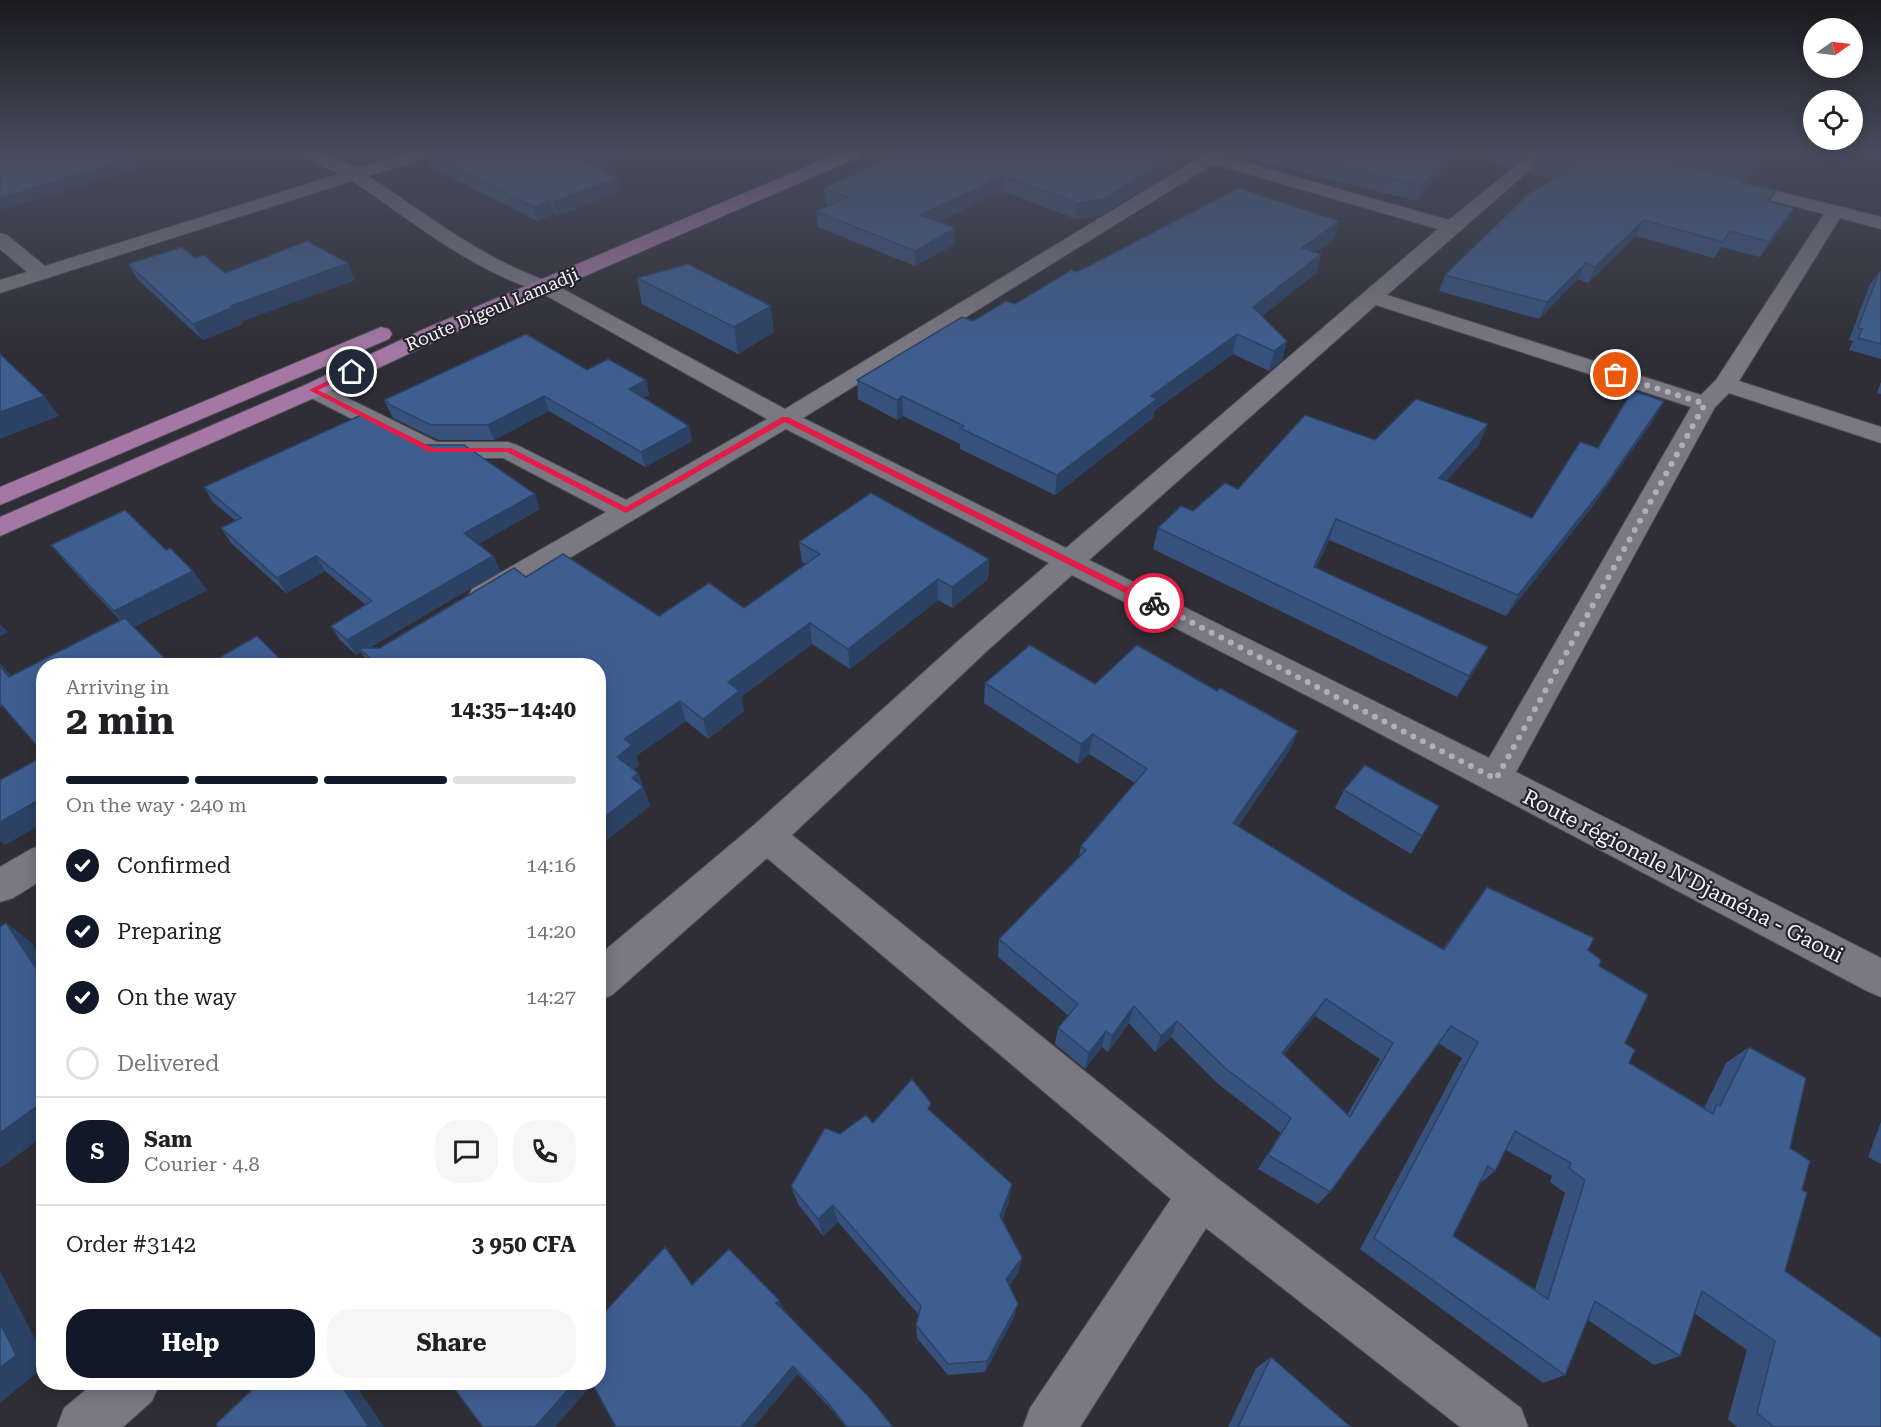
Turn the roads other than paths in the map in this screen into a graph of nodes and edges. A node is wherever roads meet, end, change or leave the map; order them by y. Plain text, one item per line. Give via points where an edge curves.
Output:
1 (212, 220) edge
2 (418, 220) edge
3 (651, 220) edge
4 (698, 220) edge
5 (1109, 220) edge
6 (1428, 220) edge
7 (1461, 220) edge
8 (1830, 220) edge
9 (1452, 227) junction
10 (0, 239) edge
11 (41, 273) junction
12 (513, 278) junction
13 (543, 286) junction
14 (0, 287) edge
15 (1373, 297) junction
16 (1725, 384) junction
17 (312, 390) junction
18 (1705, 404) junction
19 (785, 419) junction
20 (1881, 435) edge
21 (0, 497) edge
22 (626, 511) junction
23 (0, 527) edge
24 (1071, 561) junction
25 (457, 612) edge
26 (1496, 779) junction
27 (767, 836) junction
28 (36, 865) edge
29 (0, 886) edge
30 (606, 975) edge
31 (1881, 978) edge
32 (1200, 1194) junction
33 (126, 1390) edge
34 (83, 1427) edge
35 (1049, 1427) edge
36 (1502, 1427) edge

1 - 11 street
2 - 12 street, Route régionale N'Djaména - Gaoui
3 - 12 main road, Route Digeul Lamadji
4 - 13 main road, Route Digeul Lamadji
5 - 19 street
6 - 9 street
7 - 9 street
8 - 16 street
9 - 15 street
10 - 11 street
11 - 14 street
12 - 13 street, Route régionale N'Djaména - Gaoui
12 - 21 main road, Route Digeul Lamadji
13 - 17 main road, Route Digeul Lamadji
13 - 19 street, Route régionale N'Djaména - Gaoui
15 - 18 street
15 - 24 street
16 - 18 street
16 - 20 street
17 - 22 street via 432,450 508,450
17 - 23 main road, Route Digeul Lamadji
18 - 26 street
19 - 22 street
19 - 24 street, Route régionale N'Djaména - Gaoui
22 - 25 street
24 - 26 street, Route régionale N'Djaména - Gaoui
24 - 27 street via 976,642
26 - 31 street, Route régionale N'Djaména - Gaoui
27 - 30 street
27 - 32 street
28 - 29 street
32 - 35 street
32 - 36 street
33 - 34 street

